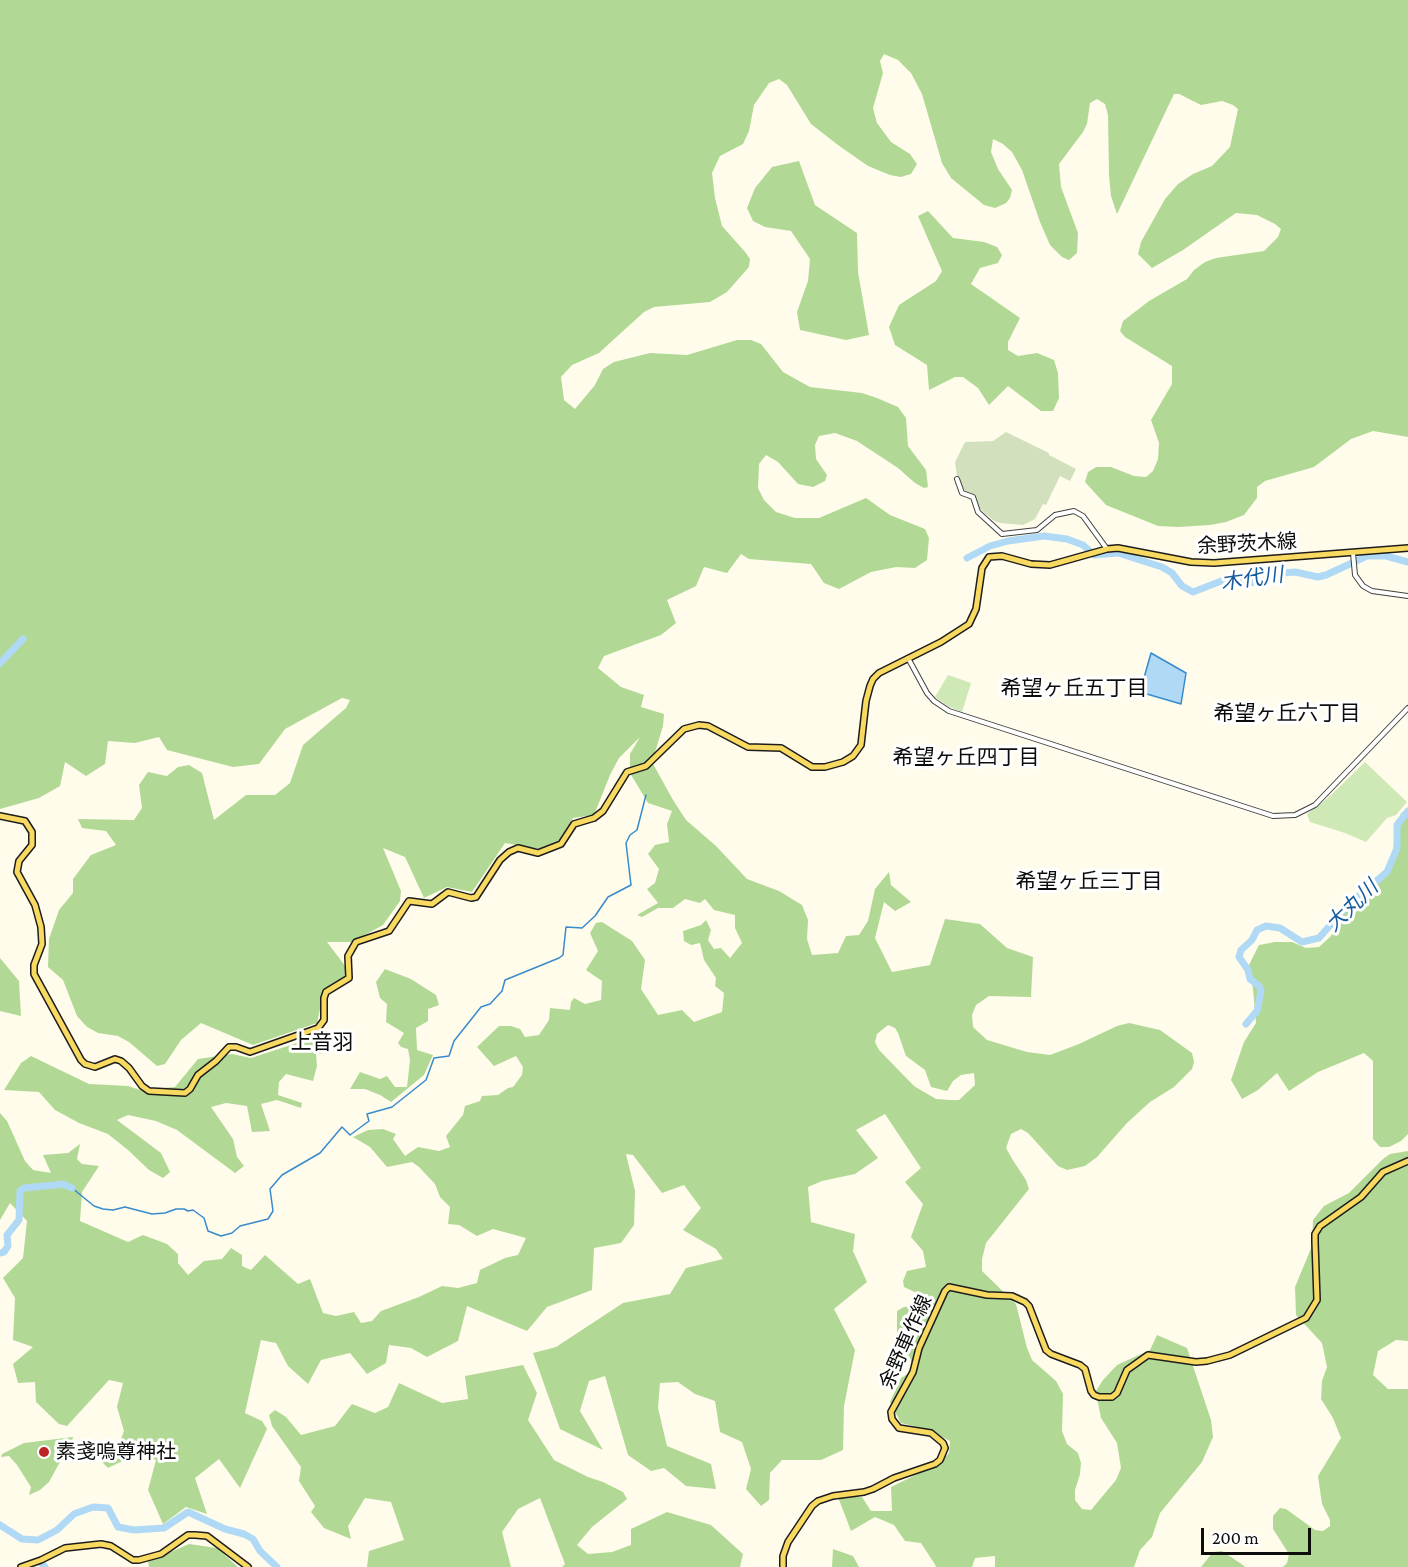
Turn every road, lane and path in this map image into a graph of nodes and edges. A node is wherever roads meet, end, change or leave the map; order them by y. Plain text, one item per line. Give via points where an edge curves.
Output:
1 (957, 479) dead end
2 (1408, 548) edge
3 (1107, 549) junction
4 (1353, 554) junction
5 (1408, 596) edge
6 (908, 658) junction
7 (1408, 708) edge
8 (0, 816) edge
9 (1408, 1161) edge
10 (21, 1567) edge
11 (248, 1567) edge
12 (783, 1567) edge

1 - 3 street via 962,493 973,497 978,512 1002,534 1037,530 1055,515 1074,511 1083,516
2 - 4 main road, 余野茨木線
3 - 4 main road, 余野茨木線 via 1199,563
3 - 6 main road, 余野茨木線 via 1040,566 1002,556 989,557 982,568 976,609 969,624
4 - 5 street via 1354,571 1368,589
6 - 7 street via 927,693 949,711 1273,816 1295,815 1315,805
6 - 8 main road, 余野茨木線 via 873,679 861,745 853,756 825,767 812,767 781,748 748,747 708,726 684,729 646,766 627,772 603,811 574,824 561,844 538,853 518,848 509,852 476,897 448,892 432,904 409,901 389,930 356,942 348,956 348,978 326,992 324,1020 318,1028 250,1052 229,1047 198,1075 185,1093 149,1091 129,1068 115,1059 95,1067 81,1060 34,974 42,944 41,927 35,905 17,872 19,861 32,845 32,832 25,821
9 - 12 main road, 余野車作線 via 1383,1172 1362,1197 1318,1229 1317,1300 1306,1318 1230,1355 1207,1361 1148,1356 1126,1370 1112,1397 1094,1395 1085,1369 1046,1350 1025,1302 1012,1296 949,1287 932,1317 913,1372 891,1412 899,1428 937,1437 945,1448 943,1454 935,1464 873,1489 818,1501 788,1542
10 - 11 main road via 65,1548 101,1544 139,1560 161,1554 188,1535 195,1535 207,1536

